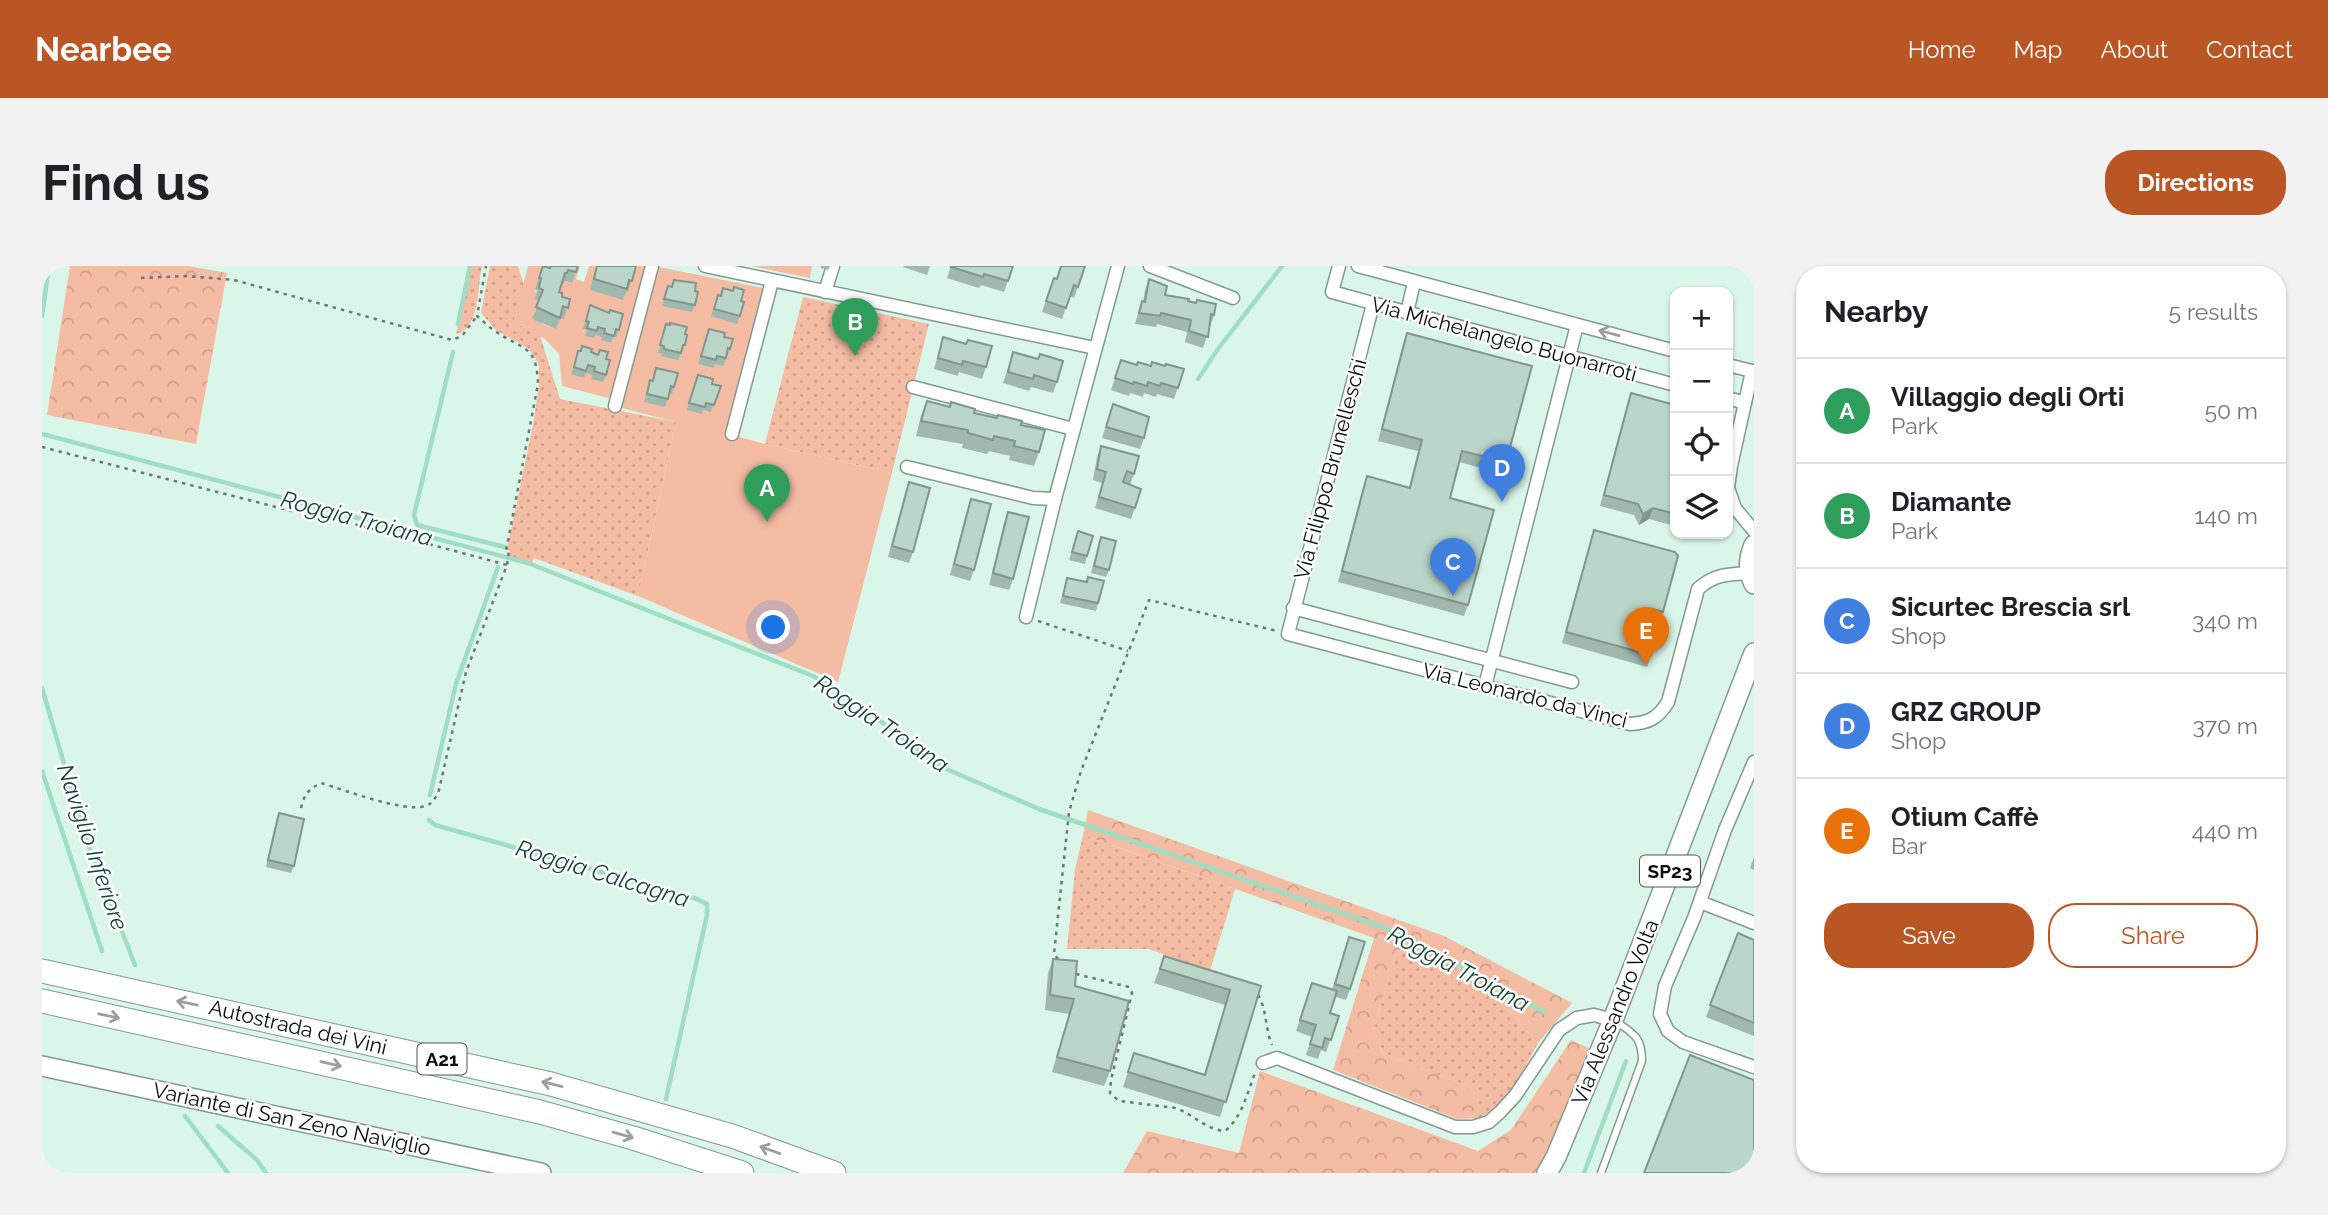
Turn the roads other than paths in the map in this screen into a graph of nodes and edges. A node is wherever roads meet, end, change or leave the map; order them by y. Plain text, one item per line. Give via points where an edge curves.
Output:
1 (652, 266) edge
2 (705, 266) edge
3 (833, 266) edge
4 (1118, 266) edge
5 (1150, 266) edge
6 (1339, 266) edge
7 (1358, 266) edge
8 (772, 281) junction
9 (1414, 282) junction
10 (825, 292) junction
11 (1233, 298) dead end
12 (1373, 304) junction
13 (1407, 313) junction
14 (1577, 325) junction
15 (1095, 348) junction
16 (1671, 350) edge
17 (1569, 357) junction
18 (1733, 366) edge
19 (1670, 384) edge
20 (914, 387) dead end
21 (1733, 399) edge
22 (1745, 403) junction
23 (615, 406) dead end
24 (1073, 429) junction
25 (732, 434) dead end
26 (907, 467) dead end
27 (1055, 499) junction
28 (1754, 531) edge
29 (1754, 545) edge
30 (1752, 578) edge
31 (1293, 608) junction
32 (1026, 617) road end
33 (1289, 634) joint
34 (1754, 653) edge
35 (1492, 660) junction
36 (1572, 682) dead end
37 (1485, 686) junction
38 (1754, 762) edge
39 (1700, 902) junction
40 (1754, 923) edge
41 (42, 971) edge
42 (42, 1001) edge
43 (1613, 1020) junction
44 (1263, 1063) road end
45 (42, 1066) edge
46 (1754, 1067) edge
47 (541, 1173) edge
48 (742, 1173) edge
49 (834, 1173) edge
50 (1547, 1173) edge
51 (1601, 1173) edge

1 - 23 street
2 - 8 street
3 - 10 street
4 - 15 street
5 - 11 street
6 - 12 street, Via Michelangelo Buonarroti via 1332,292
7 - 9 street, Via Michelangelo Buonarroti
8 - 10 street
8 - 25 street
9 - 13 street
9 - 14 street, Via Michelangelo Buonarroti
10 - 15 street
12 - 13 street, Via Michelangelo Buonarroti
12 - 31 street, Via Filippo Brunelleschi
13 - 17 street, Via Michelangelo Buonarroti
16 -> 14 street, Via Michelangelo Buonarroti
14 - 17 street
15 - 24 street
17 - 19 street, Via Michelangelo Buonarroti
17 - 35 street
18 - 22 street via 1752,371
20 - 24 street
21 - 22 street
22 - 28 street via 1728,488 1735,508
24 - 27 street
26 - 27 street via 1033,498
27 - 32 street
29 - 30 main road via 1749,560
30 - 37 street, Via Leonardo da Vinci via 1725,574 1698,589 1668,702 1660,715 1646,723 1630,724
31 - 33 street, Via Filippo Brunelleschi
31 - 35 street, Via Leonardo da Vinci
33 - 37 street, Via Leonardo da Vinci
34 - 43 main road, Via Alessandro Volta / SP23
35 - 36 street, Via Leonardo da Vinci
35 - 37 street
38 - 39 street, Via Alessandro Volta
39 - 40 street
39 - 46 street, Via Alessandro Volta via 1665,986 1660,1014 1668,1031 1683,1042
49 -> 41 highway, Autostrada dei Vini / A21 via 732,1136 551,1083
42 -> 48 highway, Autostrada dei Vini / A21 via 540,1112
43 - 44 street via 1585,1016 1559,1030 1515,1096 1489,1122 1473,1127 1455,1127 1276,1058
43 - 50 main road, Via Alessandro Volta / SP23
43 - 51 lane via 1636,1036 1642,1061
45 - 47 main road, Variante di San Zeno Naviglio

